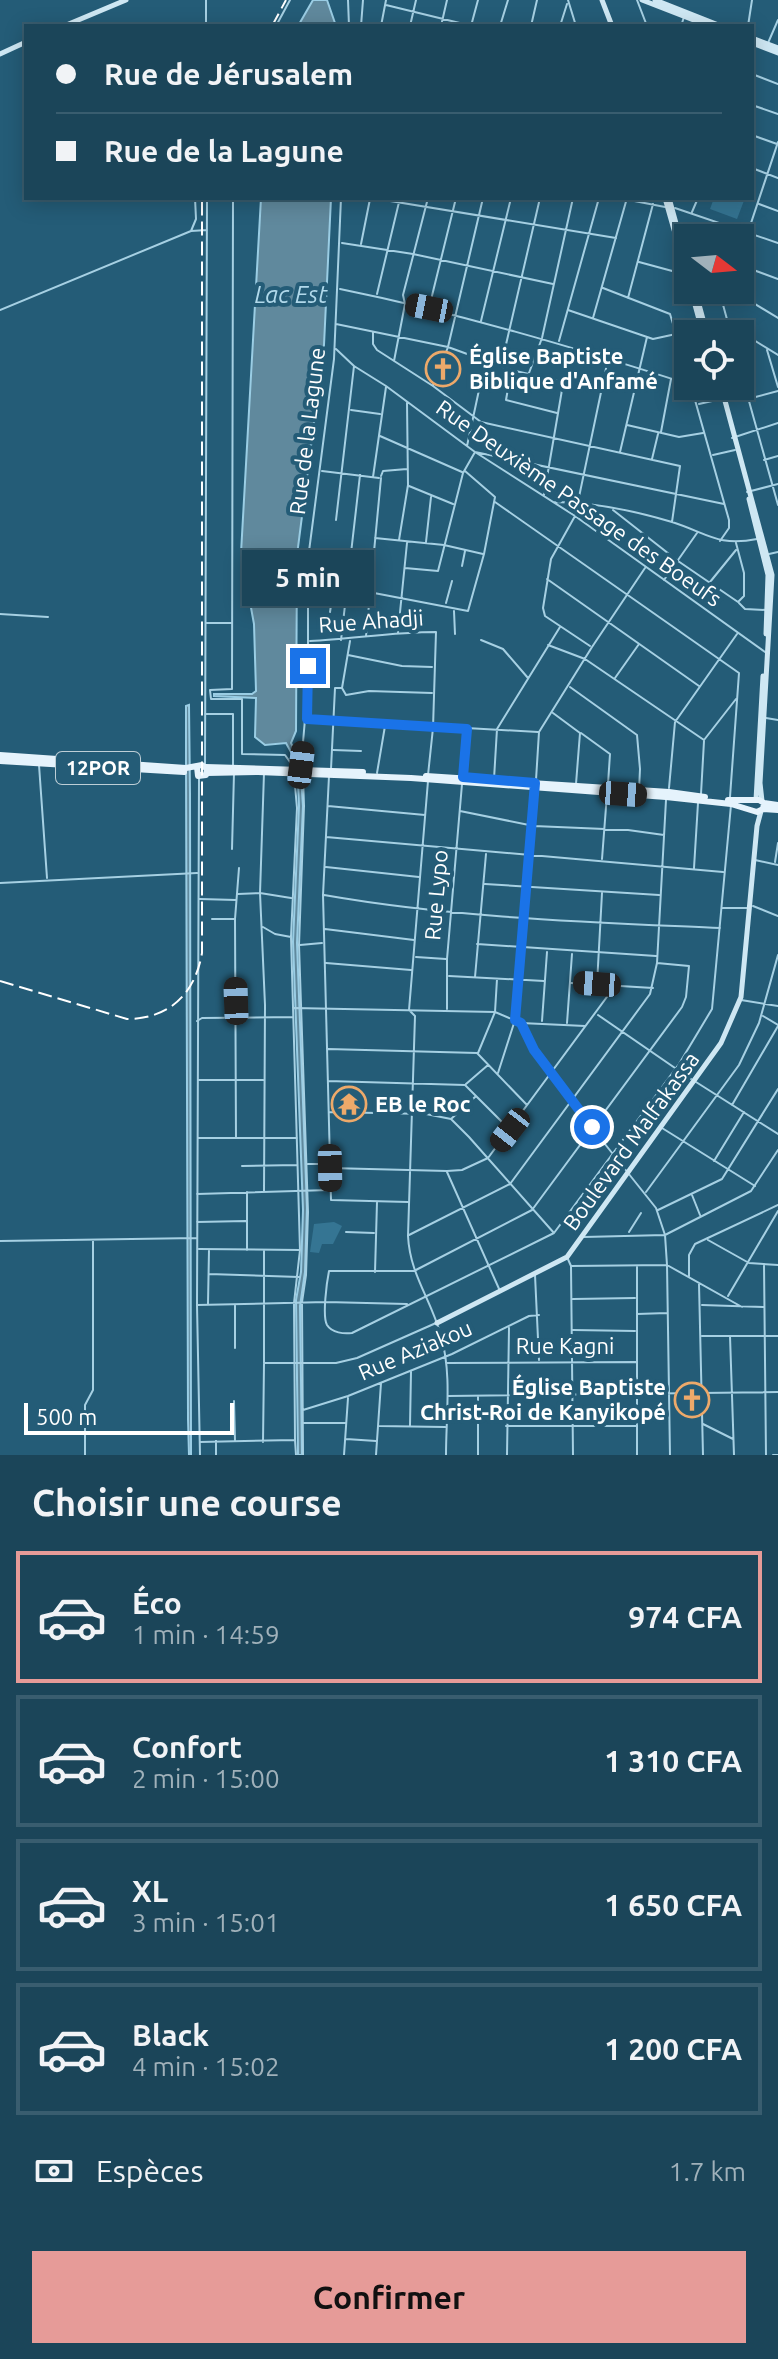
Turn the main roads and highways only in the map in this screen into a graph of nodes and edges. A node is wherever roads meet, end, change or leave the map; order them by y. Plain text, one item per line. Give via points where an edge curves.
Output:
1 (126, 0) edge
2 (601, 0) edge
3 (639, 0) edge
4 (655, 0) edge
5 (69, 24) edge
6 (609, 24) edge
7 (704, 24) edge
8 (716, 24) edge
9 (754, 40) edge
10 (754, 41) edge
11 (24, 43) edge
12 (778, 51) edge
13 (0, 54) edge
14 (668, 200) edge
15 (676, 224) edge
16 (721, 400) edge
17 (723, 400) edge
18 (734, 437) junction
19 (748, 491) junction
20 (766, 555) junction
21 (771, 608) edge
22 (766, 654) junction
23 (0, 758) edge
24 (206, 769) junction
25 (233, 770) junction
26 (298, 770) junction
27 (197, 773) junction
28 (330, 773) junction
29 (411, 777) junction
30 (462, 780) junction
31 (758, 783) junction
32 (535, 785) junction
33 (607, 790) junction
34 (668, 795) junction
35 (759, 806) junction
36 (778, 807) edge
37 (437, 1323) road end

1 - 5 main road
2 - 6 main road
3 - 7 main road
4 - 8 main road
9 - 12 main road
10 - 12 main road
11 - 13 main road
14 - 15 main road
16 - 18 main road
17 - 18 main road
18 - 19 main road
18 - 19 main road
19 - 20 main road
19 - 20 main road
20 - 21 main road
21 - 22 main road
22 - 31 main road
22 - 31 main road
23 - 27 main road, 12POR
23 - 27 main road, 12POR
24 - 25 main road
24 - 27 main road
24 - 27 main road
25 - 26 main road
25 - 26 main road
26 - 28 main road
28 - 29 main road
28 - 29 main road
29 - 30 main road
30 - 32 main road
30 - 32 main road
31 - 35 main road, Boulevard Malfakassa
32 - 33 main road
32 - 33 main road
33 - 34 main road
33 - 34 main road
34 - 35 main road
35 - 36 main road
35 - 37 main road, Boulevard Malfakassa via 740,999 721,1043 567,1257

